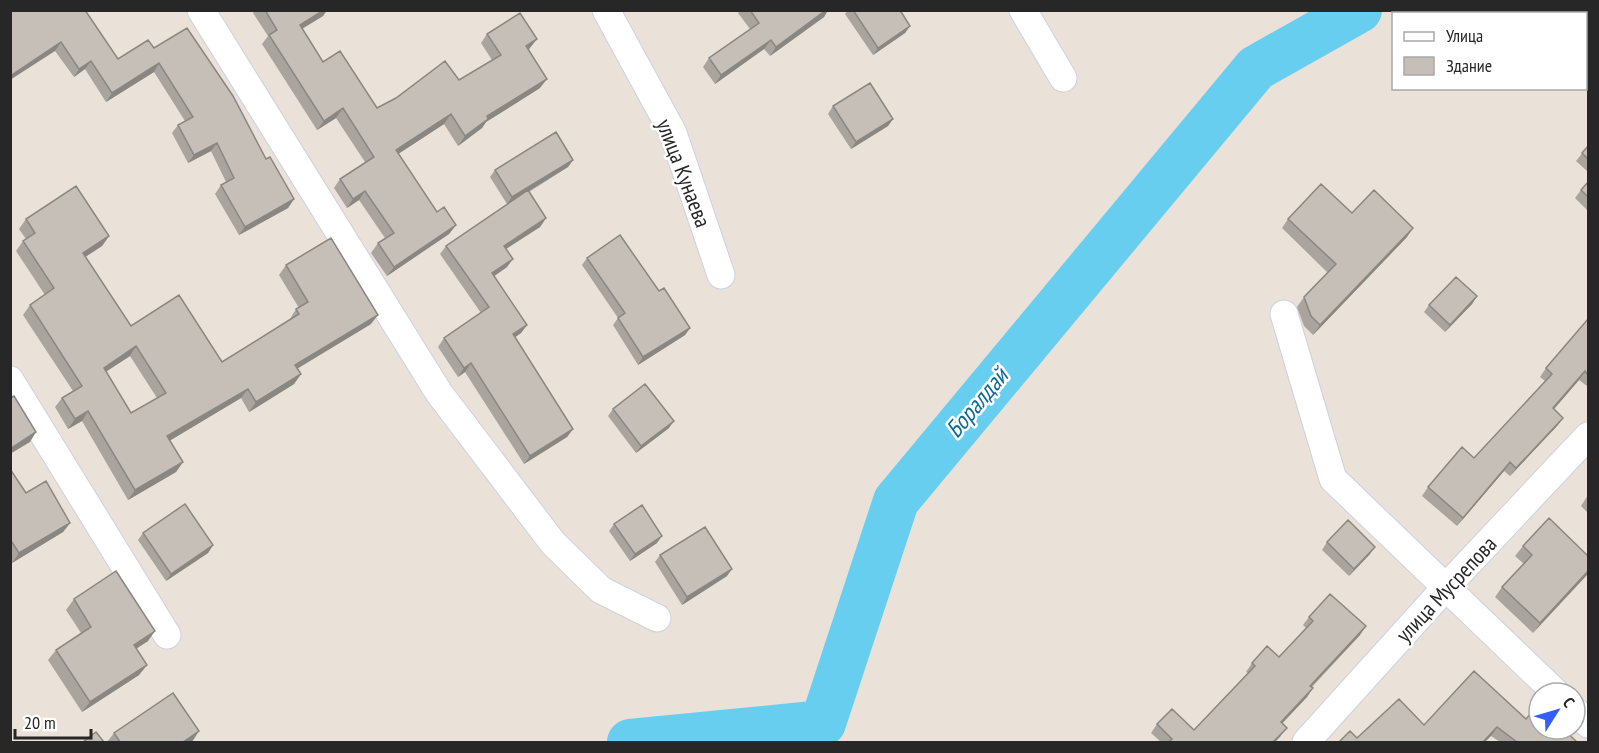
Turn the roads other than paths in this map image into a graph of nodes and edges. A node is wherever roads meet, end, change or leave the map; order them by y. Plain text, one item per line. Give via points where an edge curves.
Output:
1 (201, 10) edge
2 (606, 10) edge
3 (1023, 10) edge
4 (1063, 78) dead end
5 (722, 275) dead end
6 (1284, 314) dead end
7 (10, 380) edge
8 (1588, 436) edge
9 (1446, 587) junction
10 (657, 618) dead end
11 (167, 635) dead end
12 (1544, 681) edge
13 (1306, 742) edge

1 - 10 street via 446,402 553,543 601,590
2 - 5 street, улица Кунаева via 674,133
3 - 4 street
6 - 9 street via 1333,479
7 - 11 street
8 - 9 street, улица Мусрепова
9 - 12 street
9 - 13 street, улица Мусрепова

